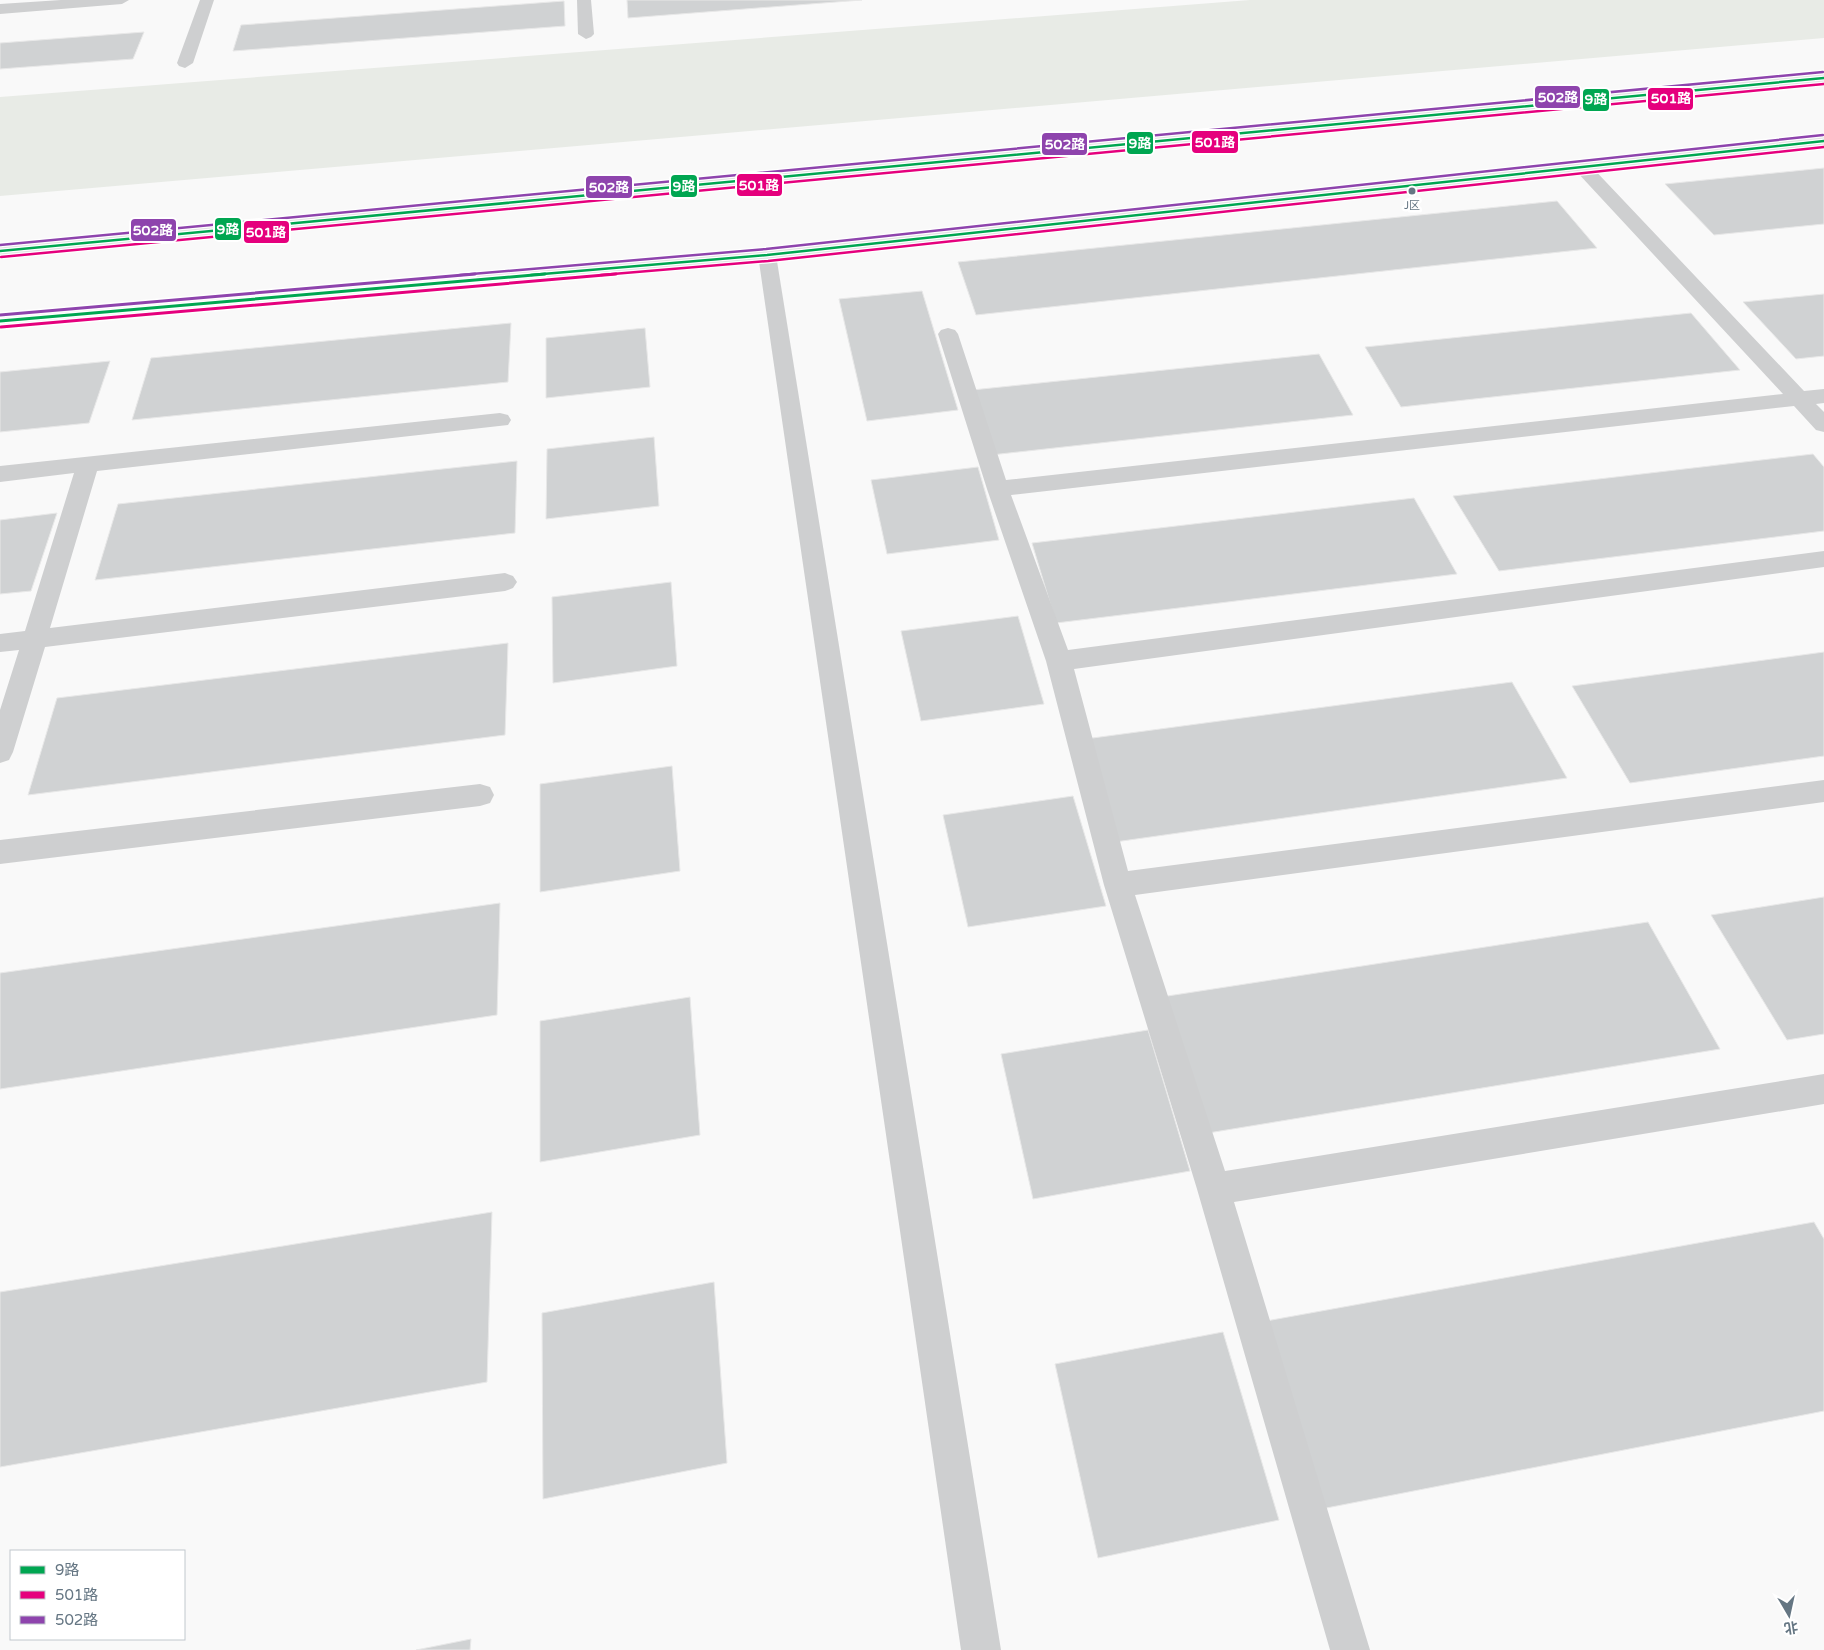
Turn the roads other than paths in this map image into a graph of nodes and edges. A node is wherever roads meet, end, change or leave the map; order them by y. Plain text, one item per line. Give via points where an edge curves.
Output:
1 (122, 0) edge
2 (207, 0) edge
3 (584, 0) edge
4 (0, 9) edge
5 (586, 34) dead end
6 (185, 63) dead end
7 (1824, 78) edge
8 (1824, 141) edge
9 (1582, 167) junction
10 (0, 251) edge
11 (767, 256) junction
12 (0, 321) edge
13 (948, 334) dead end
14 (1824, 396) edge
15 (1800, 399) junction
16 (500, 420) dead end
17 (1824, 425) edge
18 (88, 465) junction
19 (0, 474) edge
20 (998, 489) junction
21 (1824, 559) edge
22 (504, 582) dead end
23 (36, 639) junction
24 (0, 643) edge
25 (1059, 661) junction
26 (0, 752) edge
27 (1824, 791) edge
28 (480, 795) dead end
29 (0, 852) edge
30 (1118, 885) junction
31 (1824, 1088) edge
32 (1214, 1189) junction
33 (981, 1650) edge
34 (1350, 1650) edge

1 - 4 street
2 - 6 street
3 - 5 street
7 - 10 main road
8 - 9 main road
9 - 11 main road
9 - 15 street
11 - 12 main road
11 - 33 street
13 - 20 street
14 - 15 street
15 - 17 street
15 - 20 street
16 - 18 street
18 - 19 street
18 - 23 street
20 - 25 street
21 - 25 street
22 - 23 street
23 - 24 street
23 - 26 street
25 - 30 street
27 - 30 street
28 - 29 street
30 - 32 street
31 - 32 street
32 - 34 street

